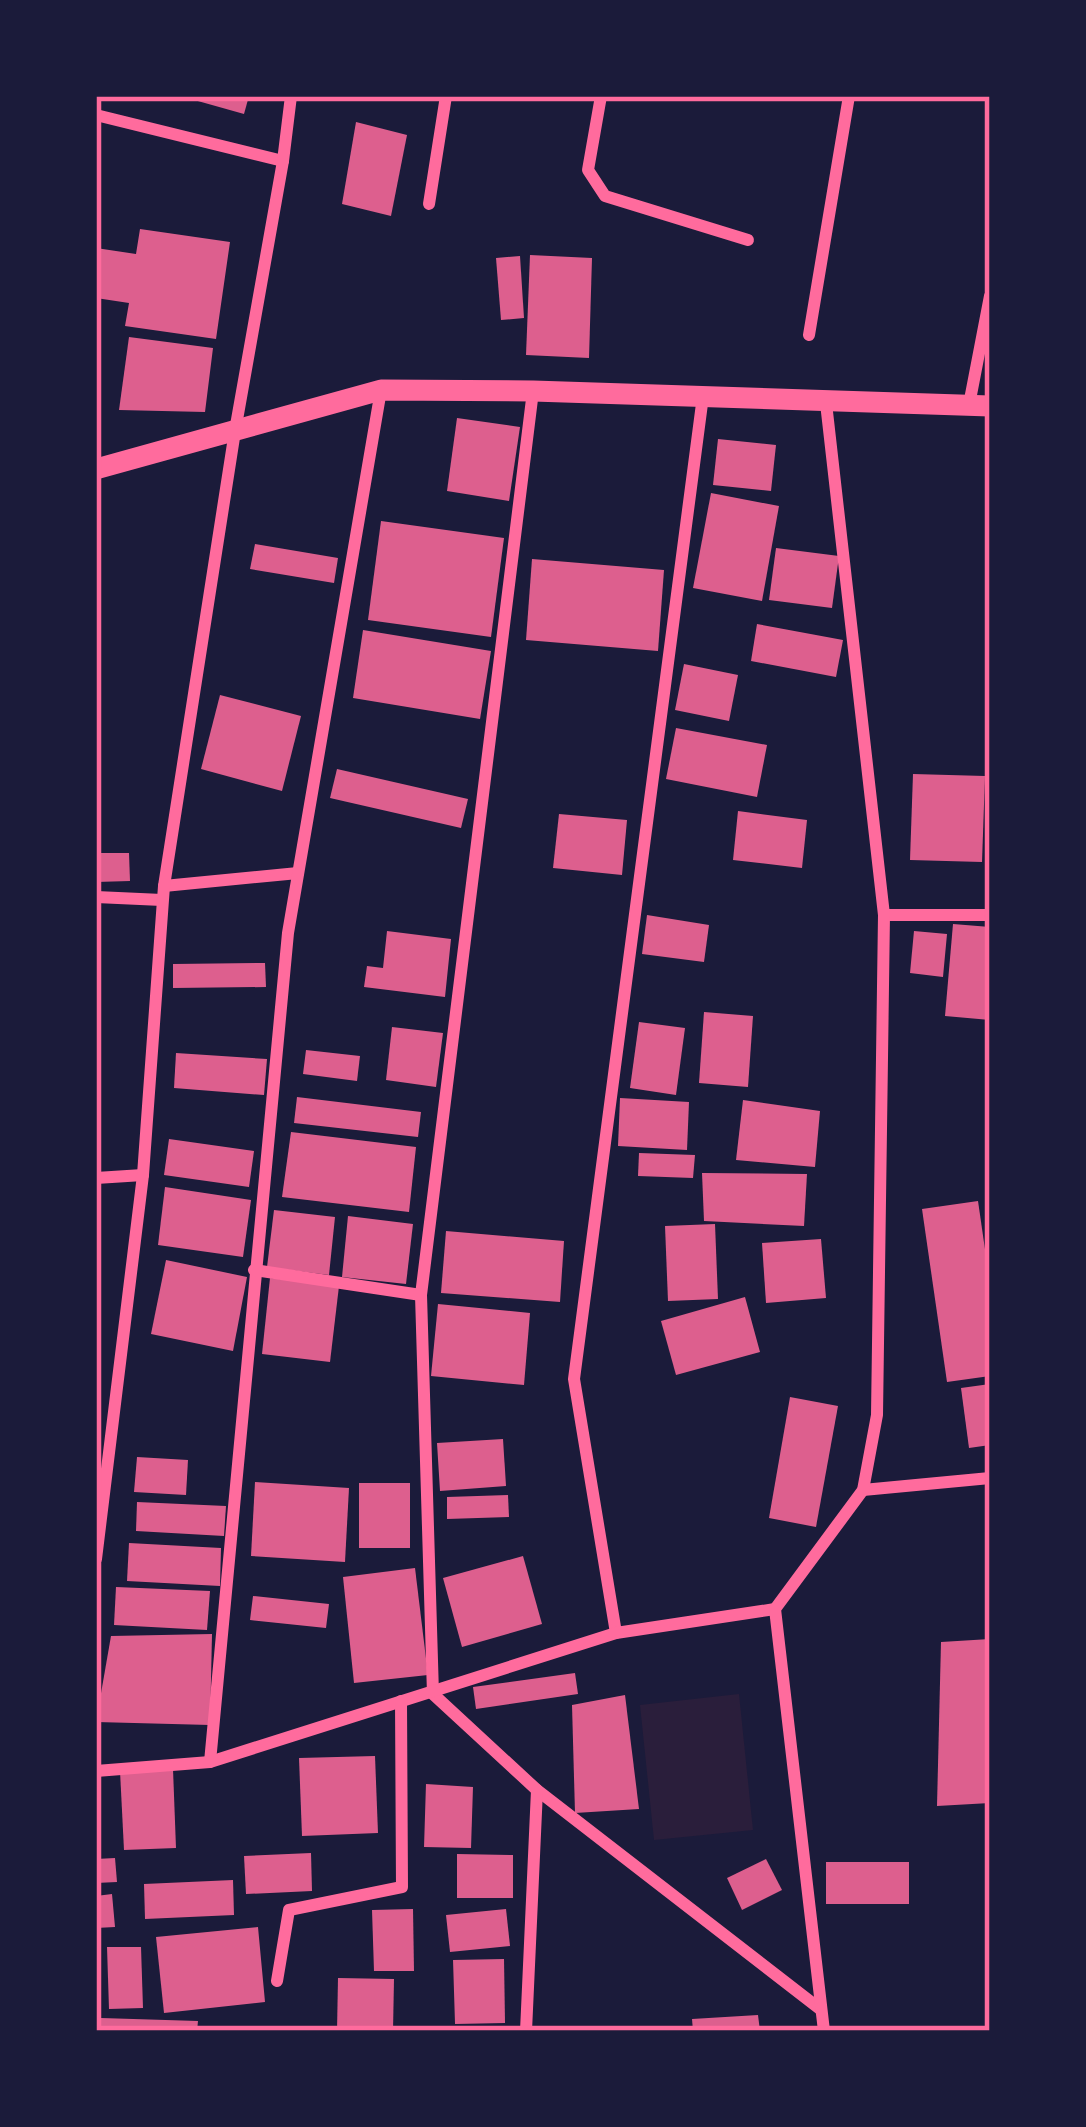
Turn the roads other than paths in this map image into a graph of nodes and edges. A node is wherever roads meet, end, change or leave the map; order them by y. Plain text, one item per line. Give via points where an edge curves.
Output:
1 (291, 96) edge
2 (446, 96) edge
3 (602, 96) edge
4 (849, 96) edge
5 (96, 115) edge
6 (284, 161) junction
7 (429, 204) dead end
8 (748, 239) dead end
9 (990, 296) edge
10 (809, 335) dead end
11 (381, 390) junction
12 (532, 391) junction
13 (703, 396) junction
14 (826, 403) junction
15 (980, 406) edge
16 (235, 431) junction
17 (96, 469) edge
18 (298, 873) junction
19 (163, 893) junction
20 (96, 897) edge
21 (884, 915) junction
22 (990, 916) edge
23 (143, 1174) junction
24 (96, 1178) edge
25 (254, 1270) junction
26 (421, 1295) junction
27 (990, 1478) edge
28 (863, 1490) junction
29 (96, 1559) edge
30 (775, 1609) junction
31 (616, 1633) junction
32 (433, 1694) junction
33 (401, 1701) junction
34 (210, 1762) junction
35 (96, 1772) edge
36 (537, 1790) junction
37 (277, 1982) dead end
38 (820, 2009) junction
39 (526, 2031) edge
40 (824, 2031) edge

1 - 6 street
2 - 7 street
3 - 8 street via 588,170 605,196
4 - 10 street
5 - 6 street
6 - 16 street
9 - 15 street
11 - 12 street
11 - 16 street
11 - 18 street
12 - 13 street
12 - 26 street
13 - 14 street
13 - 31 street via 574,1379
14 - 15 street
14 - 21 street
16 - 17 street
16 - 19 street
18 - 19 street
18 - 25 street
19 - 20 street
19 - 23 street
21 - 22 street
21 - 28 street via 877,1415
23 - 24 street
23 - 29 street
25 - 26 street
25 - 34 street
26 - 32 street
27 - 28 street
28 - 30 street
30 - 31 street
30 - 38 street
31 - 32 street
32 - 33 street
32 - 36 street
33 - 34 street
33 - 37 street via 402,1887 289,1910
34 - 35 street
36 - 38 street
36 - 39 street
38 - 40 street

